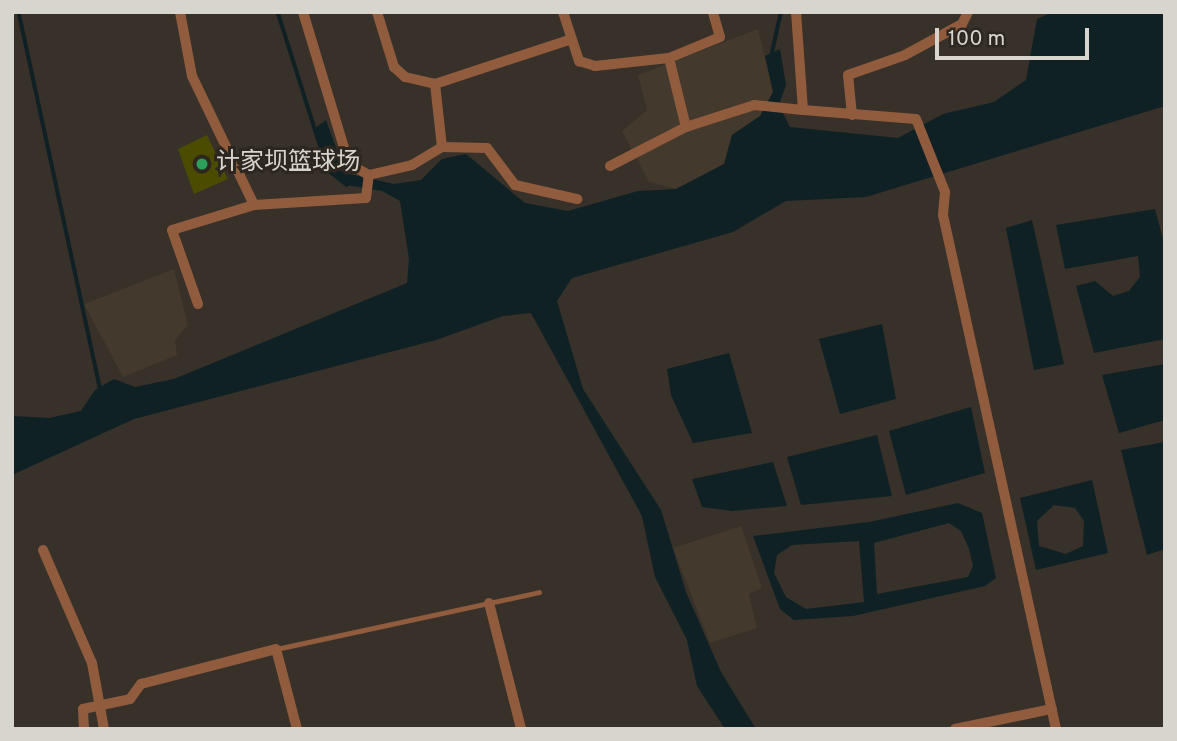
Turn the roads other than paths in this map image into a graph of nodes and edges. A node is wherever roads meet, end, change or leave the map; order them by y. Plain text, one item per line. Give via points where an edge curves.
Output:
1 (180, 12) edge
2 (303, 12) edge
3 (377, 12) edge
4 (563, 12) edge
5 (713, 12) edge
6 (796, 12) edge
7 (968, 12) edge
8 (569, 40) junction
9 (669, 58) junction
10 (435, 84) junction
11 (803, 110) junction
12 (852, 115) junction
13 (686, 127) junction
14 (442, 147) junction
15 (610, 166) dead end
16 (369, 174) junction
17 (577, 199) dead end
18 (254, 205) junction
19 (198, 304) dead end
20 (43, 550) dead end
21 (539, 592) dead end
22 (489, 603) junction
23 (276, 649) junction
24 (102, 705) junction
25 (1052, 709) junction
26 (84, 729) edge
27 (104, 729) edge
28 (297, 729) edge
29 (521, 729) edge
30 (955, 729) edge
31 (1056, 729) edge

1 - 18 street via 192,76
2 - 16 street via 349,164
3 - 10 street via 394,67 405,77
4 - 8 street
5 - 9 street via 720,37
6 - 11 street
7 - 12 street via 962,24 905,55 848,75
8 - 9 street via 579,61 595,66
8 - 10 street
9 - 13 street
10 - 14 street
11 - 12 street
11 - 13 street via 754,105
12 - 25 street via 916,119 945,192 943,215
13 - 15 street
14 - 16 street via 412,165
14 - 17 street via 487,148 515,184
16 - 18 street via 366,198
18 - 19 street via 172,230
20 - 24 street via 92,663
21 - 22 lane
22 - 23 lane
22 - 29 street
23 - 24 street via 141,684 130,699
23 - 28 street
24 - 26 street via 83,709
24 - 27 street
25 - 30 street
25 - 31 street

